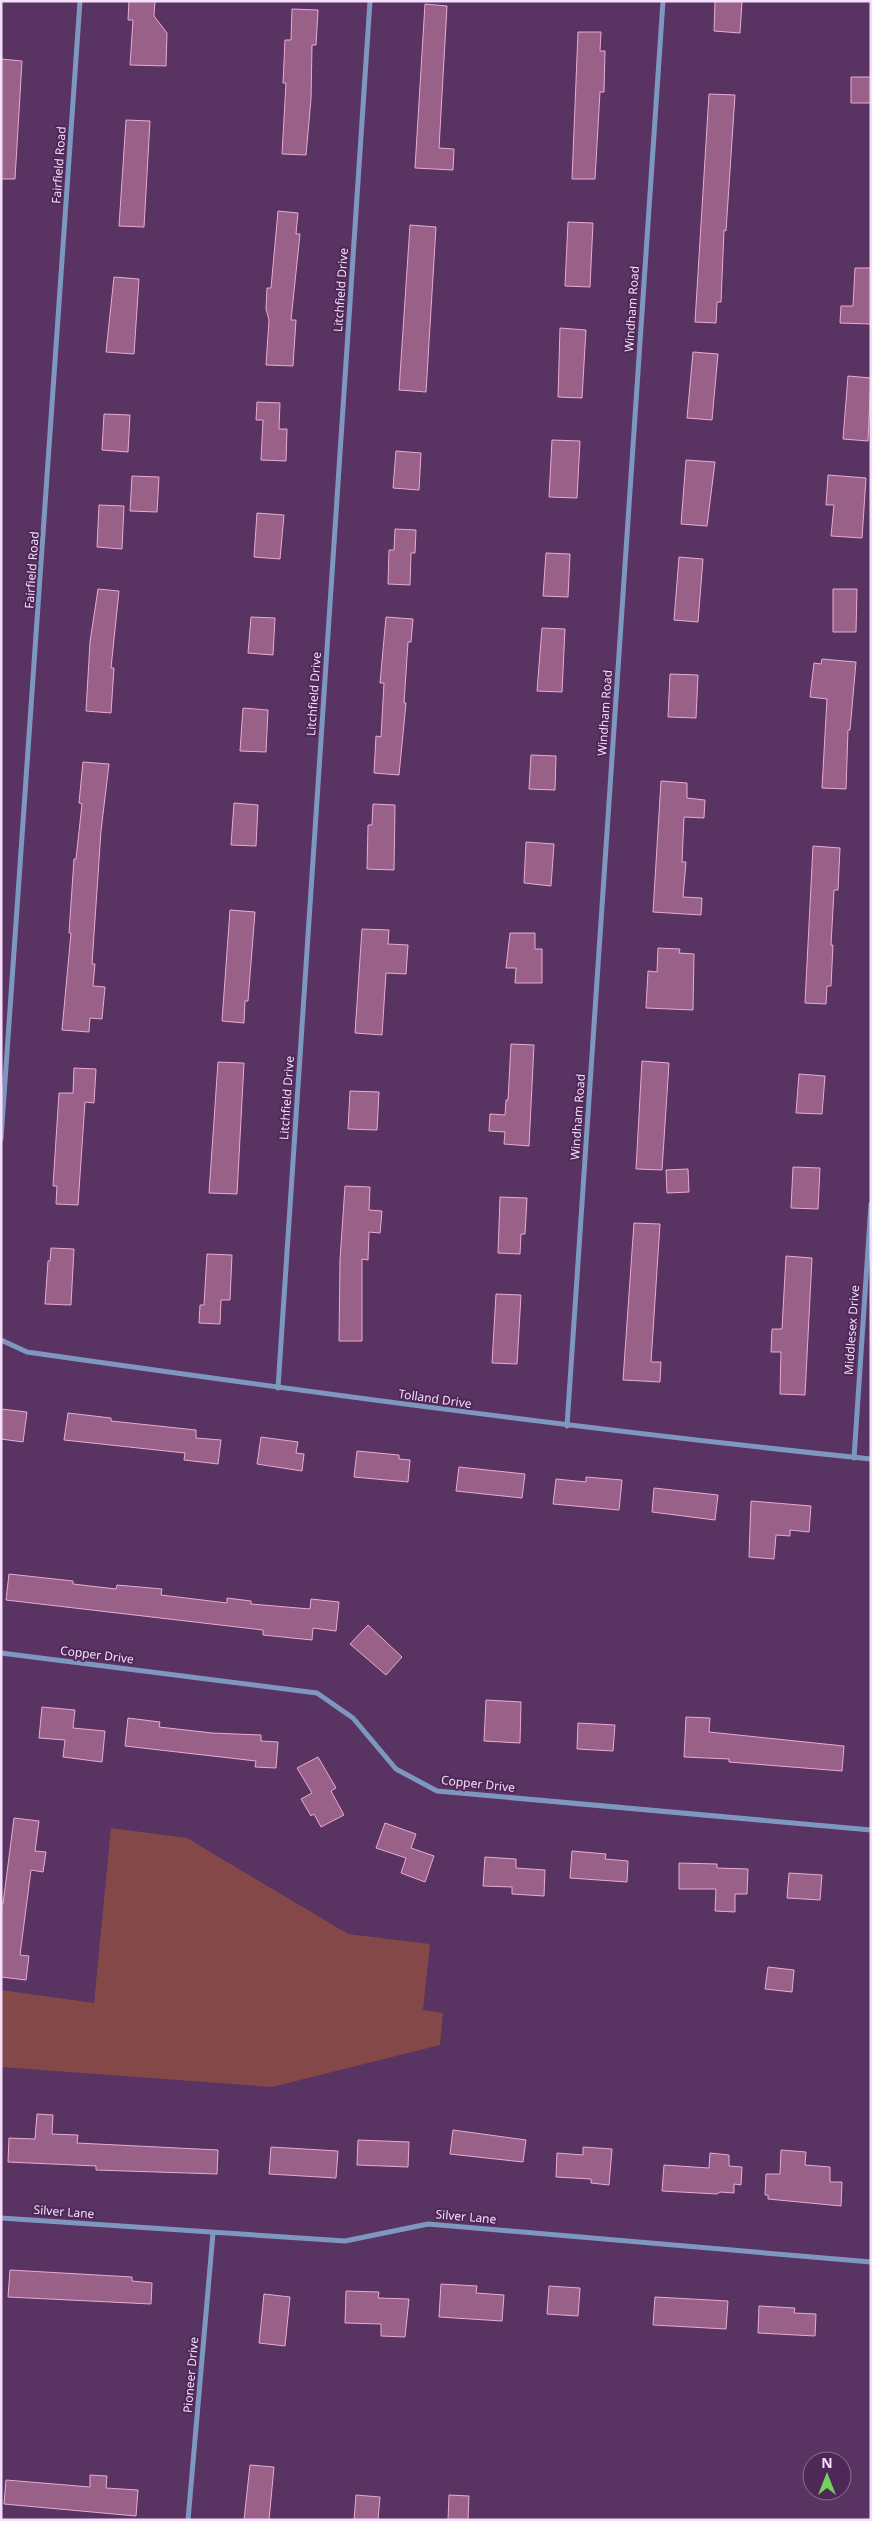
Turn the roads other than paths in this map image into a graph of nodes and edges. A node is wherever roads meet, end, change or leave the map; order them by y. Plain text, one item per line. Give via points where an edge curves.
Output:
1 (80, 1) edge
2 (370, 1) edge
3 (663, 1) edge
4 (1, 1139) edge
5 (871, 1204) edge
6 (1, 1340) edge
7 (278, 1388) junction
8 (567, 1426) junction
9 (854, 1458) junction
10 (871, 1459) edge
11 (1, 1653) edge
12 (871, 1830) edge
13 (1, 2218) edge
14 (213, 2232) junction
15 (871, 2262) edge
16 (188, 2520) edge

1 - 4 street, Fairfield Road
2 - 7 street, Litchfield Drive
3 - 8 street, Windham Road
5 - 9 street, Middlesex Drive
6 - 7 street, Tolland Drive via 26,1352
7 - 8 street, Tolland Drive
8 - 9 street, Tolland Drive
9 - 10 street, Tolland Drive
11 - 12 street, Copper Drive via 317,1693 353,1718 396,1769 437,1791
13 - 14 street, Silver Lane
14 - 15 street, Silver Lane via 346,2241 428,2224
14 - 16 street, Pioneer Drive

